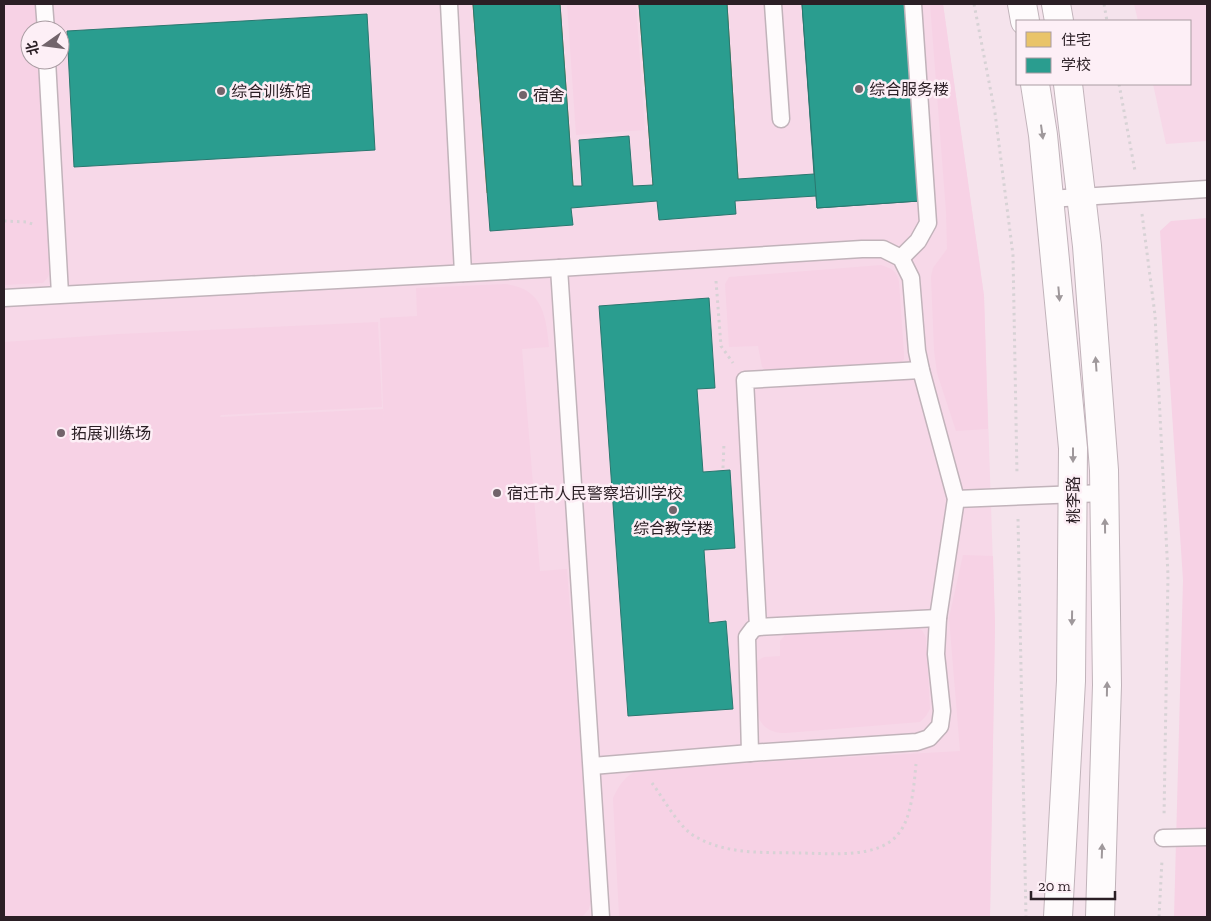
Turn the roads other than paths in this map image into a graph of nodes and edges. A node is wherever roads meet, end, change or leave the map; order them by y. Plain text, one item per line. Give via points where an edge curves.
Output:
1 (44, 4) edge
2 (448, 4) edge
3 (773, 4) edge
4 (913, 4) edge
5 (1022, 4) edge
6 (1056, 4) edge
7 (45, 20) edge
8 (1025, 20) edge
9 (1059, 20) edge
10 (48, 70) edge
11 (1034, 85) edge
12 (1068, 85) edge
13 (782, 119) dead end
14 (1207, 189) edge
15 (1082, 197) junction
16 (1049, 199) junction
17 (902, 258) junction
18 (559, 268) junction
19 (463, 273) junction
20 (60, 294) junction
21 (4, 298) edge
22 (921, 370) junction
23 (1104, 493) junction
24 (1073, 494) junction
25 (956, 499) junction
26 (938, 618) junction
27 (758, 626) junction
28 (750, 753) junction
29 (592, 766) junction
30 (1207, 837) edge
31 (1163, 838) road end
32 (601, 917) edge
33 (1058, 917) edge
34 (1100, 917) edge

1 - 7 lane
2 - 19 lane
3 - 13 lane
4 - 17 lane via 928,223 918,241
5 - 8 main road
6 - 9 main road
10 - 20 lane
11 -> 16 main road, 桃李路
12 - 15 main road, 桃李路
14 - 15 lane
15 - 16 lane
23 -> 15 main road, 桃李路
16 -> 24 main road, 桃李路 via 1073,448
17 - 18 lane via 883,249 862,249
17 - 22 lane via 911,278 916,351
18 - 19 lane
18 - 29 lane
19 - 20 lane
20 - 21 lane
22 - 25 lane
22 - 27 lane via 745,380
23 - 24 lane
34 -> 23 main road, 桃李路 via 1107,685
24 - 25 lane
24 -> 33 main road, 桃李路 via 1071,682
25 - 26 lane
26 - 27 lane
26 - 28 lane via 936,654 942,711 940,726 929,738 917,742
27 - 28 lane via 747,637
28 - 29 lane
29 - 32 lane
30 - 31 lane

